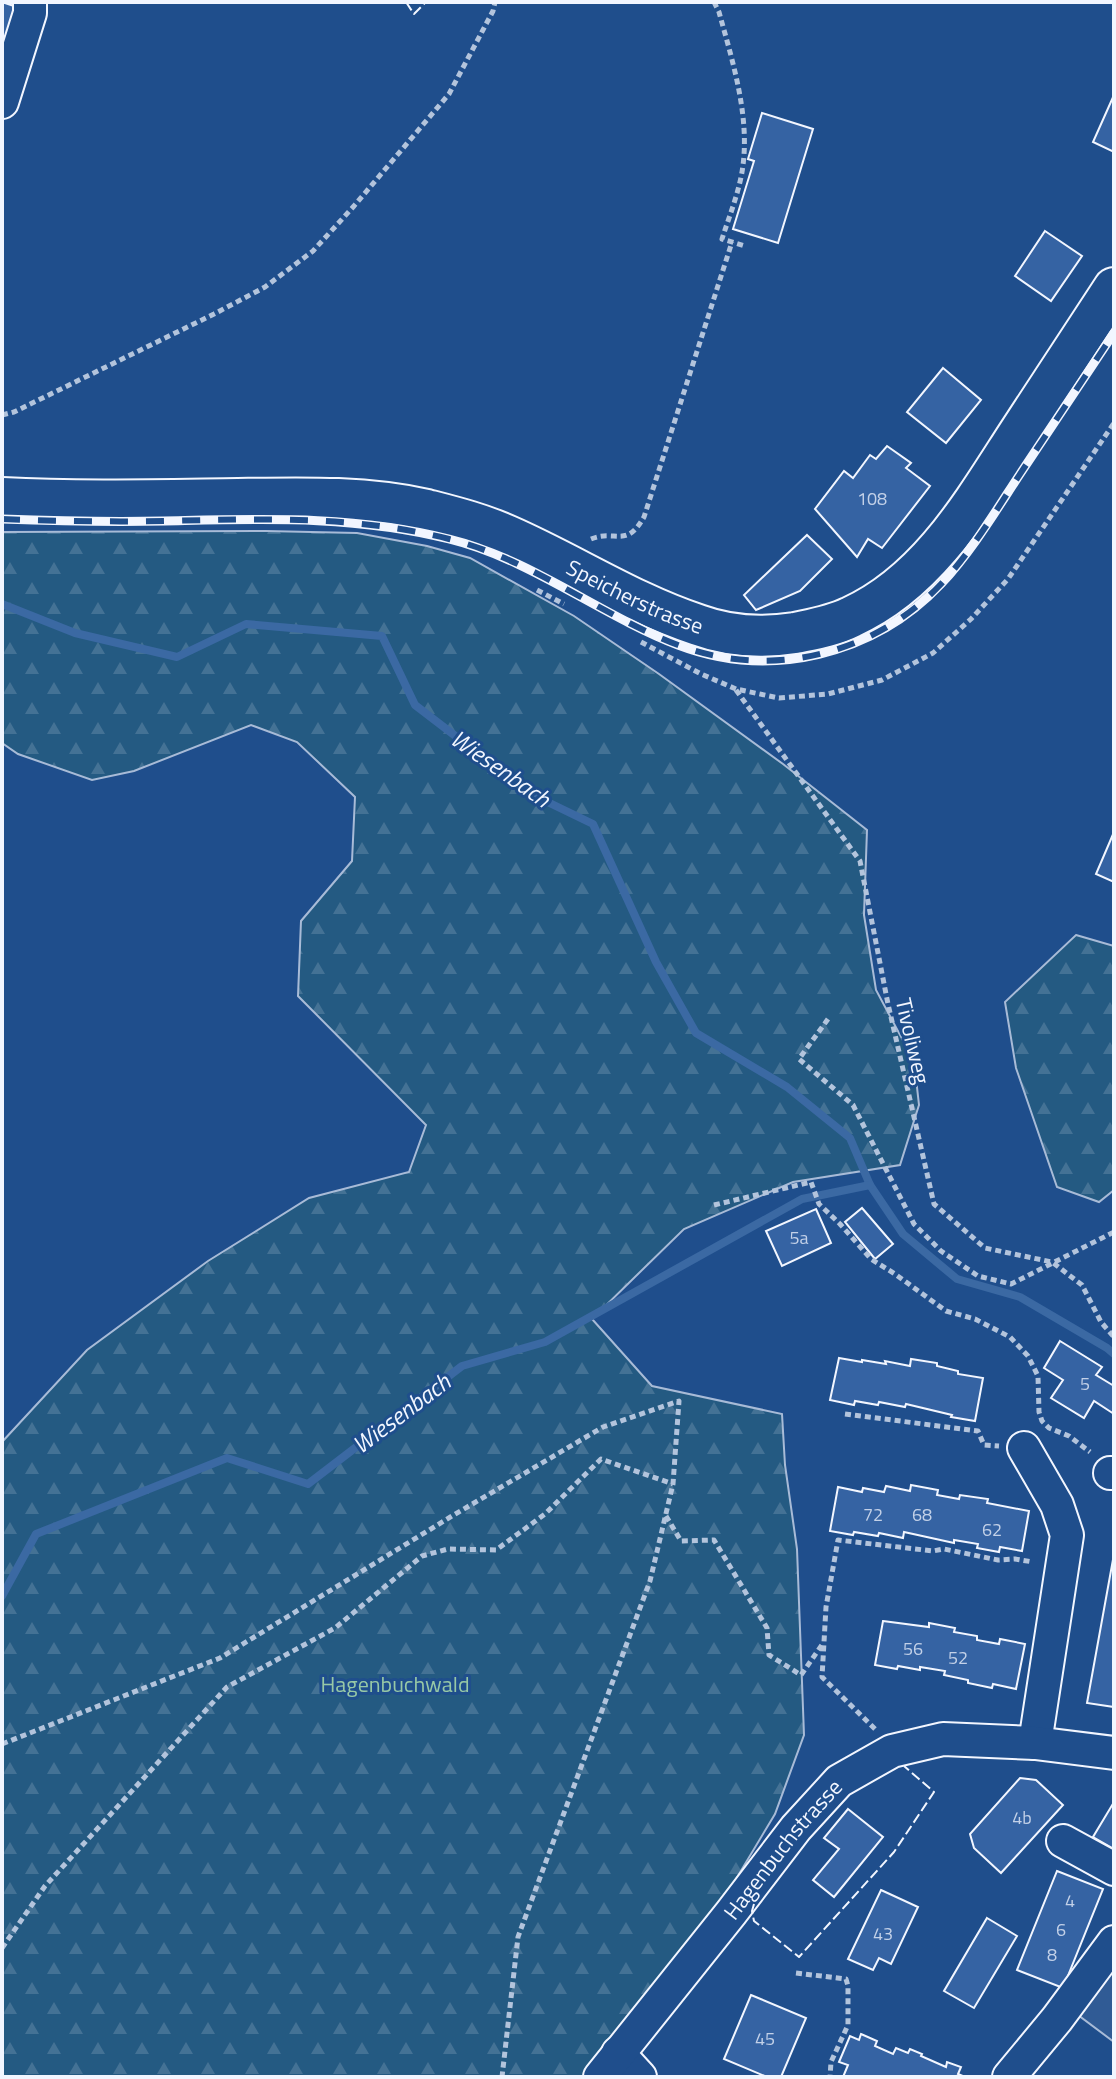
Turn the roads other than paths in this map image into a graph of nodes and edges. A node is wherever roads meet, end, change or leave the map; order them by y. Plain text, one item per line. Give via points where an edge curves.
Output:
1 (30, 2) edge
2 (2, 102) edge
3 (1114, 288) edge
4 (2, 498) edge
5 (1024, 1448) dead end
6 (1035, 1743) junction
7 (1114, 1753) edge
8 (1063, 1841) dead end
9 (1114, 1869) edge
10 (1114, 1942) edge
11 (609, 2065) edge
12 (640, 2077) edge
13 (1009, 2077) edge

1 - 2 street
3 - 4 main road, Speicherstrasse via 947,539 884,598 821,628 779,635 700,626 506,535 380,502
5 - 6 street via 1057,1505 1067,1535
6 - 7 street, Hagenbuchstrasse
6 - 11 street, Hagenbuchstrasse via 943,1739 892,1751 839,1781
8 - 9 street
10 - 13 street
11 - 12 street

